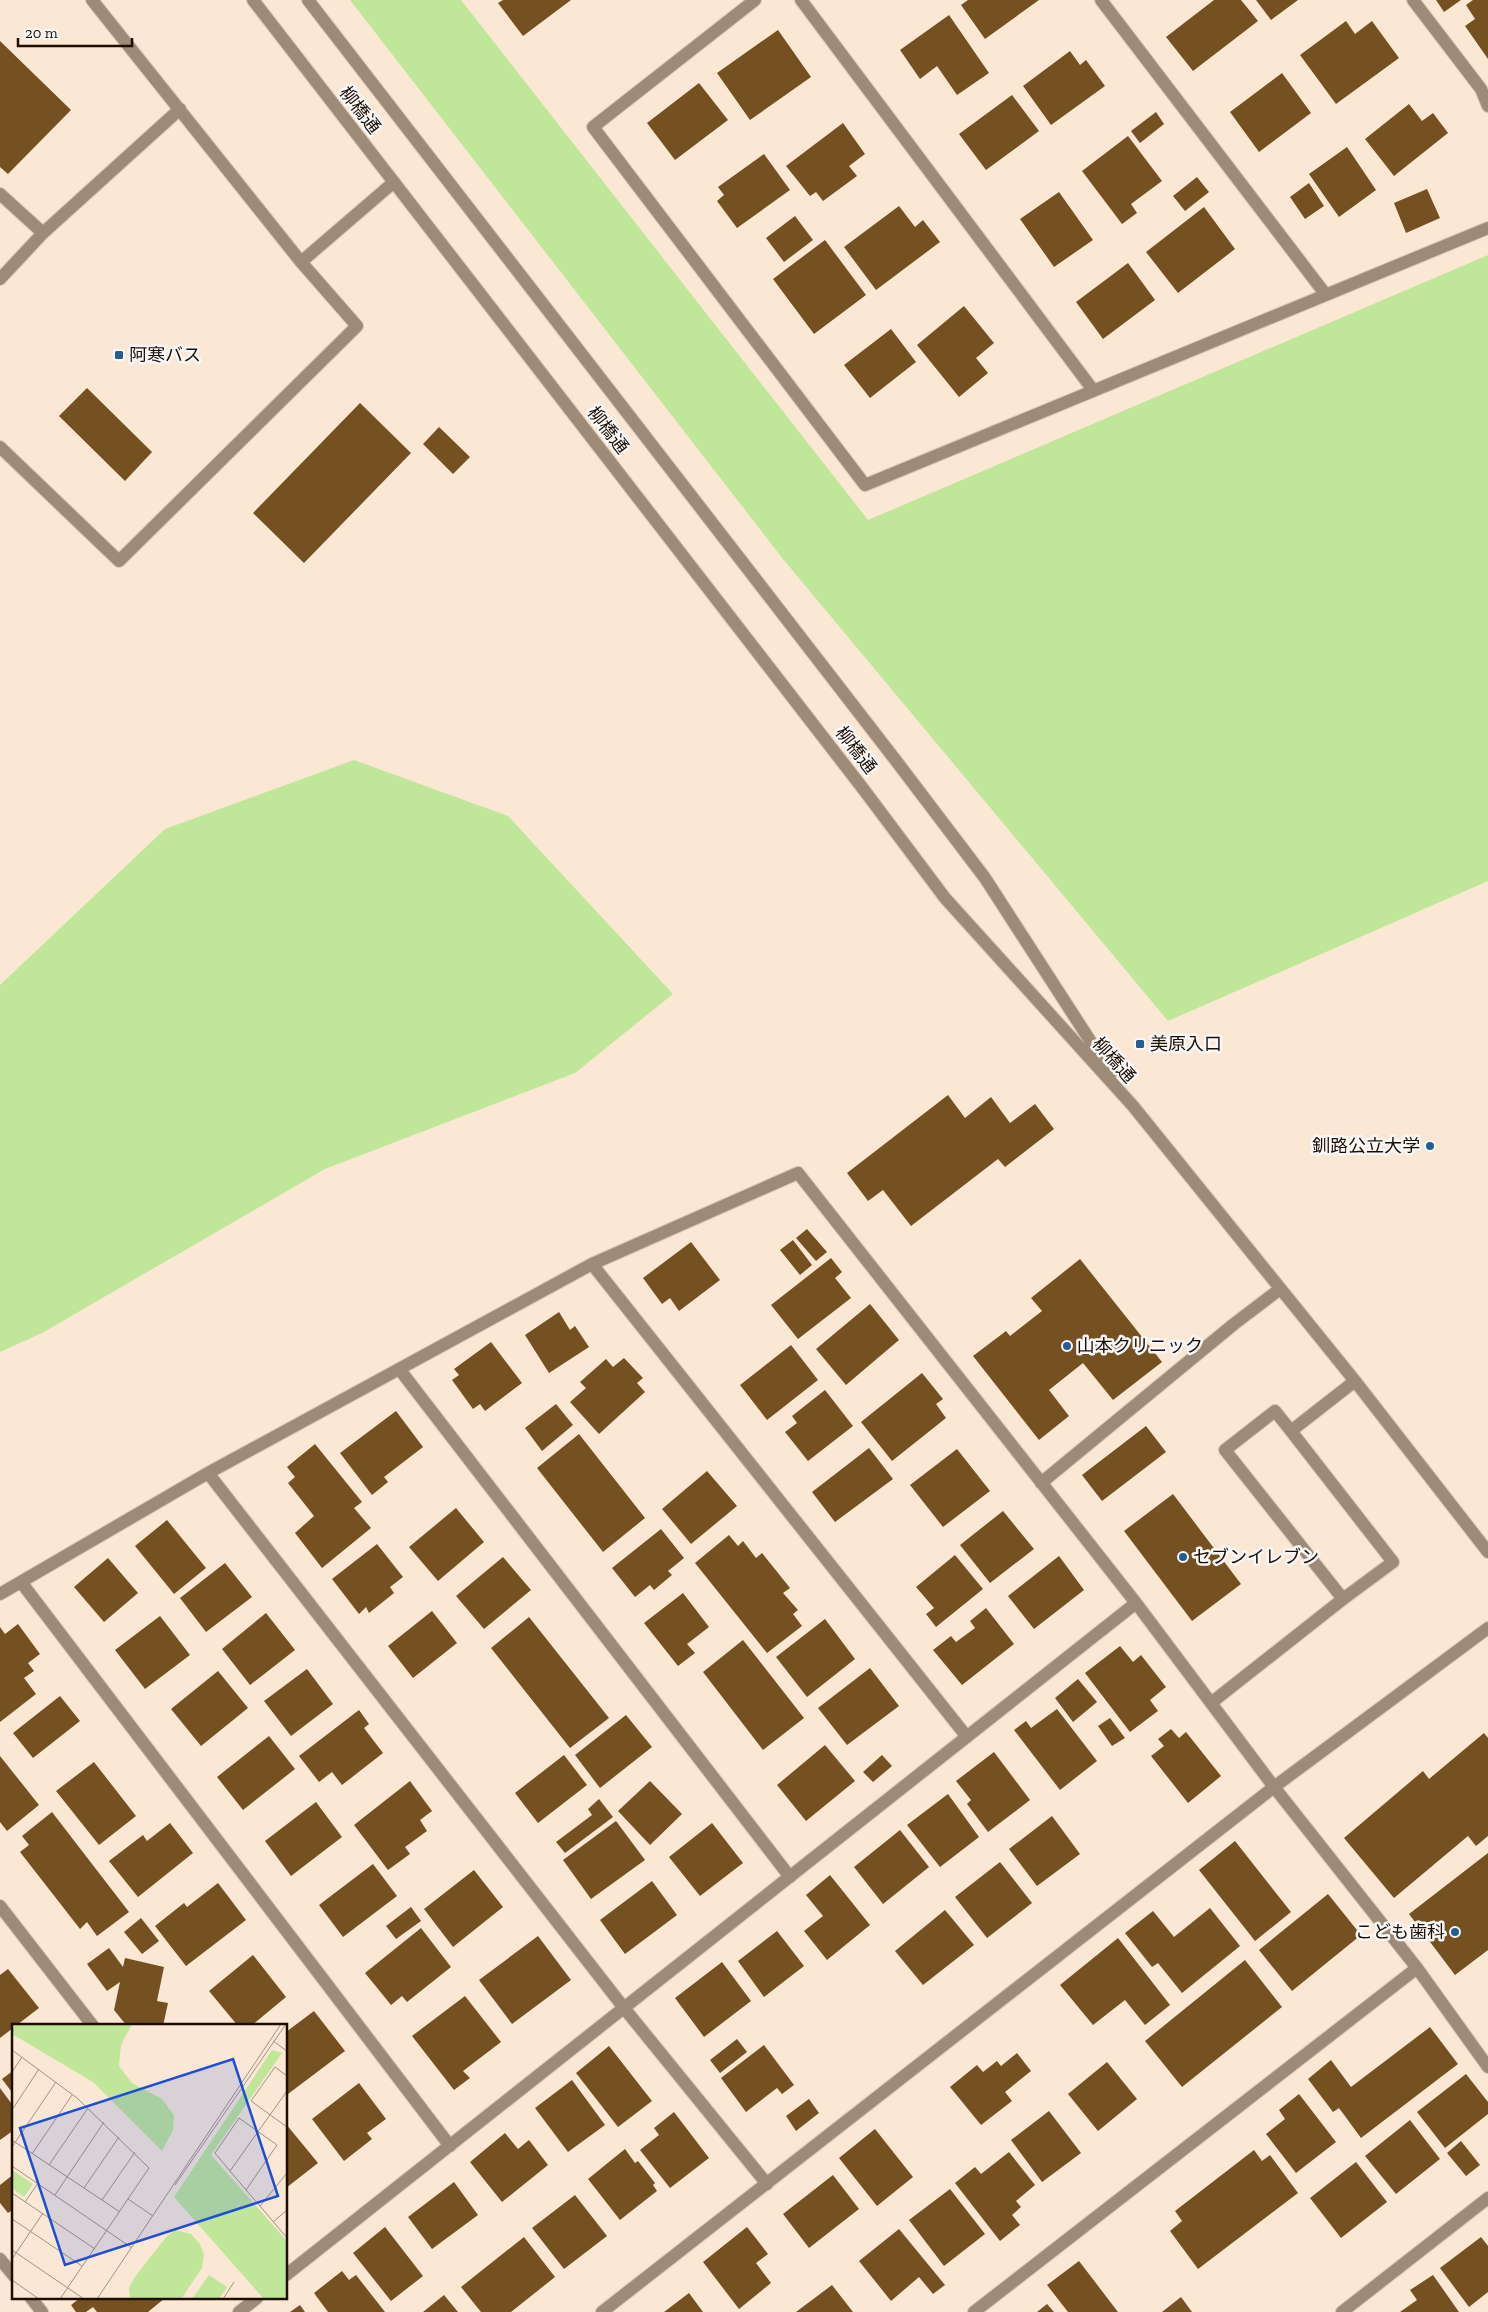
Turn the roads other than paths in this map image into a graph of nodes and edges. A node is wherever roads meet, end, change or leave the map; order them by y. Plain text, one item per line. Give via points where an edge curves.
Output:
1 (92, 0) edge
2 (253, 0) edge
3 (308, 0) edge
4 (754, 0) edge
5 (802, 0) edge
6 (1101, 0) edge
7 (1413, 0) edge
8 (1488, 106) edge
9 (180, 109) junction
10 (394, 182) junction
11 (0, 194) edge
12 (1488, 228) edge
13 (42, 233) junction
14 (301, 262) junction
15 (0, 279) edge
16 (1326, 295) junction
17 (1093, 390) junction
18 (0, 447) edge
19 (1133, 1106) junction
20 (592, 1264) junction
21 (1280, 1289) junction
22 (400, 1370) junction
23 (1355, 1381) junction
24 (1291, 1431) junction
25 (208, 1473) junction
26 (1041, 1483) junction
27 (1488, 1552) edge
28 (21, 1582) junction
29 (0, 1594) edge
30 (1343, 1599) junction
31 (1136, 1604) junction
32 (1488, 1628) edge
33 (1211, 1703) junction
34 (967, 1737) junction
35 (1274, 1787) junction
36 (790, 1877) junction
37 (0, 1906) edge
38 (1417, 1968) junction
39 (624, 2008) junction
40 (91, 2024) edge
41 (1488, 2068) edge
42 (450, 2146) junction
43 (766, 2184) junction
44 (1488, 2198) edge
45 (0, 2259) edge
46 (288, 2273) edge
47 (12, 2274) edge
48 (33, 2300) edge
49 (254, 2300) edge
50 (42, 2312) edge
51 (239, 2312) edge
52 (602, 2312) edge
53 (974, 2312) edge
54 (1342, 2312) edge

1 - 9 street
2 - 10 street, 柳橋通
3 - 19 street, 柳橋通 via 985,878
4 - 17 street via 593,127 865,484
5 - 17 street
6 - 16 street
7 - 8 street via 1481,89
9 - 13 street
9 - 14 street
10 - 14 street
10 - 19 street, 柳橋通 via 945,898
11 - 13 street
12 - 16 street
13 - 15 street
14 - 18 street via 357,326 119,561
16 - 17 street
19 - 21 street
20 - 22 street
20 - 26 street via 798,1173
20 - 34 street
21 - 23 street
21 - 26 street
22 - 25 street
22 - 36 street
23 - 24 street
23 - 27 street
24 - 30 street via 1393,1562
24 - 30 street via 1275,1411 1225,1450
25 - 28 street
25 - 39 street
26 - 31 street
28 - 29 street
28 - 42 street
30 - 33 street
31 - 33 street
31 - 34 street
32 - 35 street
33 - 35 street
34 - 36 street
35 - 38 street
35 - 43 street
36 - 39 street
37 - 40 street
38 - 41 street
38 - 53 street
39 - 42 street
39 - 43 street
42 - 46 street
43 - 52 street
44 - 54 street
45 - 47 street
48 - 50 street
49 - 51 street

